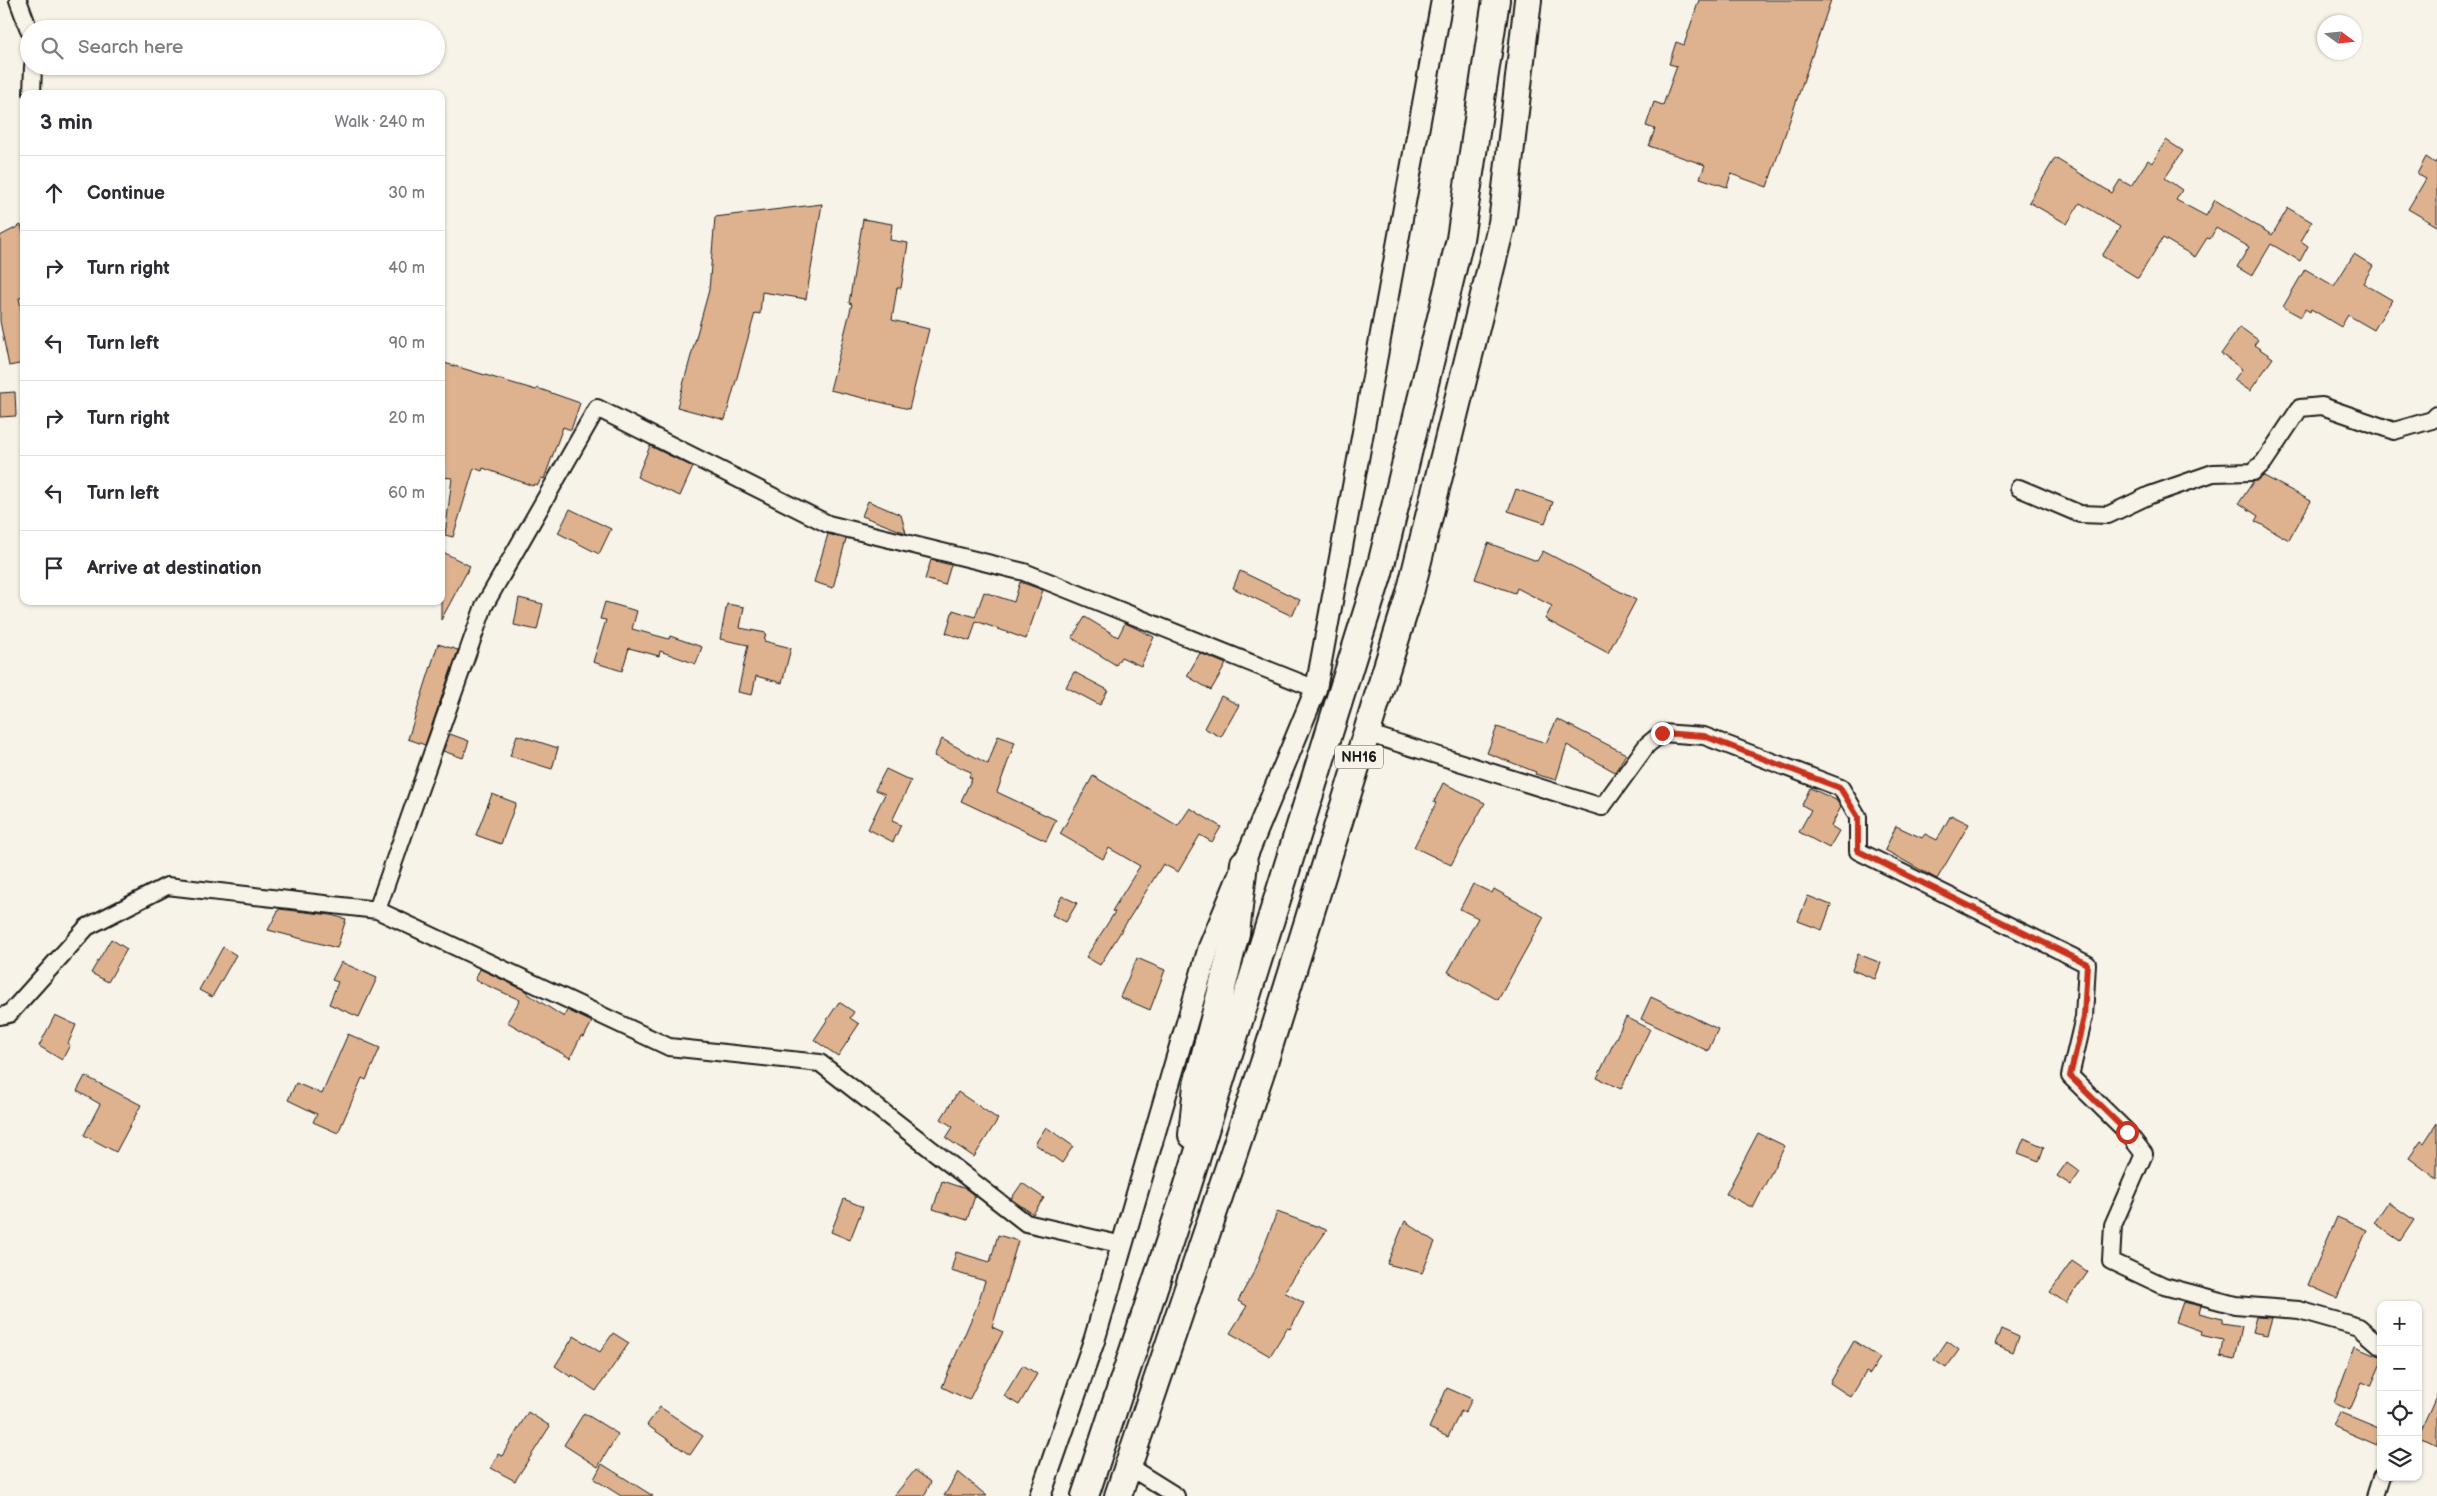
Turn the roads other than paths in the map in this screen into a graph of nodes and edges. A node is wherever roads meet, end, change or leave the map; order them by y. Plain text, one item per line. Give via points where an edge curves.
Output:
1 (18, 0) edge
2 (1442, 0) edge
3 (1496, 0) edge
4 (1528, 0) edge
5 (25, 20) edge
6 (32, 75) edge
7 (32, 90) edge
8 (2437, 415) edge
9 (2019, 488) dead end
10 (1316, 689) junction
11 (1366, 733) junction
12 (1244, 863) junction
13 (377, 910) junction
14 (0, 1016) edge
15 (1187, 1188) junction
16 (1123, 1245) junction
17 (2377, 1343) edge
18 (1128, 1466) junction
19 (2381, 1481) edge
20 (1040, 1496) edge
21 (1084, 1496) edge
22 (1118, 1496) edge
23 (1176, 1496) edge
24 (2376, 1496) edge

1 - 5 street
2 - 10 street
3 - 15 highway, NH16 via 1460,239 1379,573
4 - 11 highway, NH16 via 1502,223 1410,593
6 - 7 street
8 - 9 street via 2432,420 2394,430 2322,406 2300,408 2264,462 2253,472 2212,473 2150,495 2108,515 2080,514
10 - 12 street
10 - 13 street via 1024,572 828,524 597,408 484,606
11 - 17 street via 1602,807 1647,745 1662,733 1704,736 1840,788 1858,817 1858,851 2087,964 2084,1017 2070,1076 2127,1132 2144,1154 2113,1225 2110,1261 2164,1286 2235,1305 2299,1310 2359,1327
11 - 18 highway, NH16 via 1264,1063
12 - 15 highway via 1236,933 1197,1085
12 - 16 street via 1209,947
13 - 14 street via 167,886 87,927 9,1014
13 - 16 street via 669,1047 820,1063 1026,1223
15 - 21 highway, NH16
16 - 20 street via 1094,1341
18 - 22 highway, NH16
18 - 23 street
19 - 24 street

